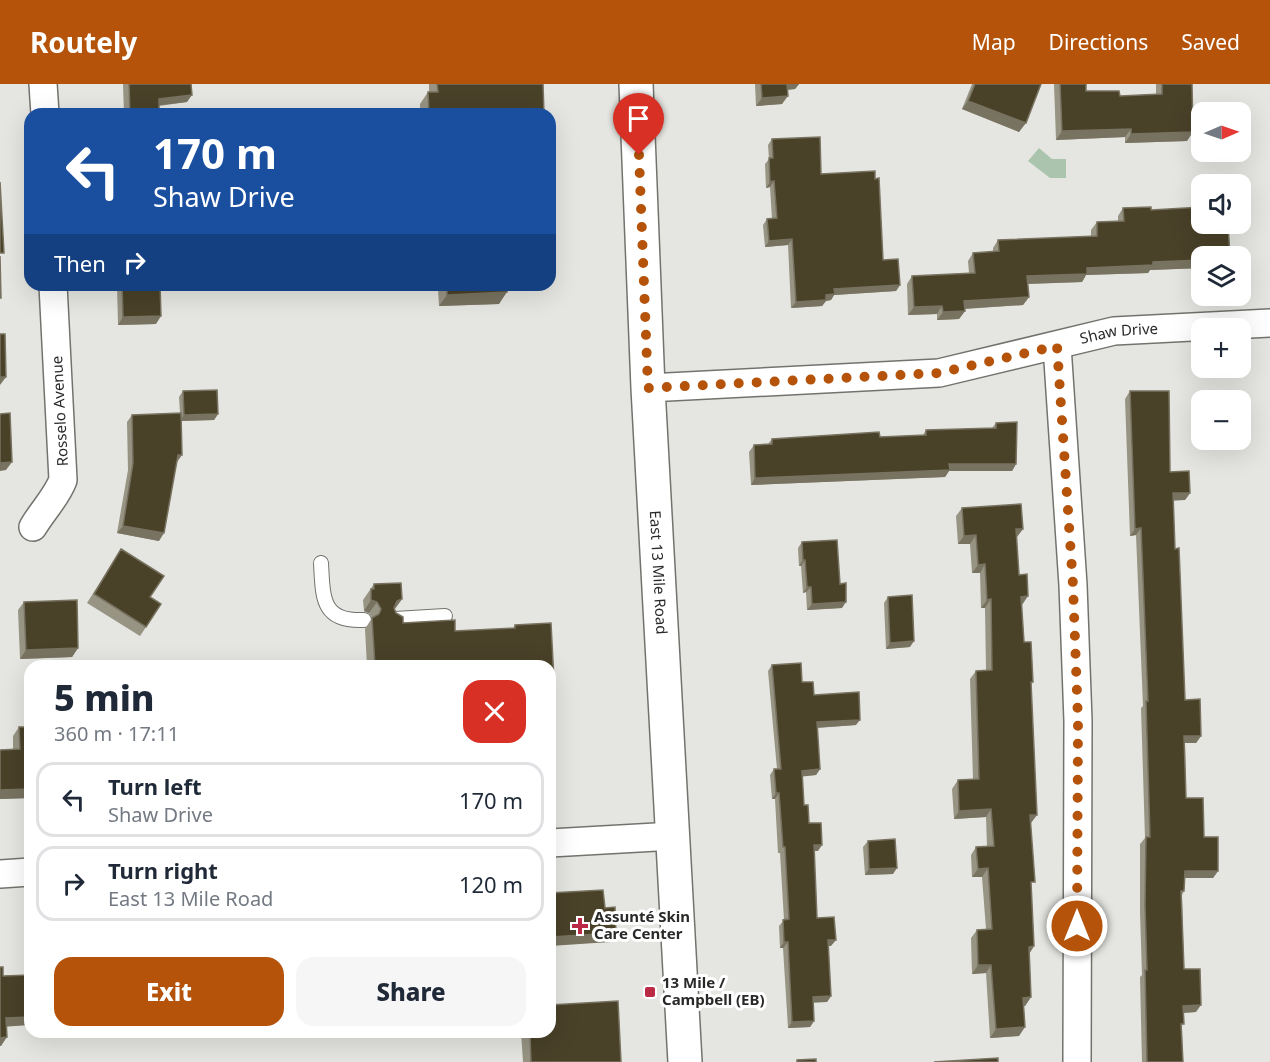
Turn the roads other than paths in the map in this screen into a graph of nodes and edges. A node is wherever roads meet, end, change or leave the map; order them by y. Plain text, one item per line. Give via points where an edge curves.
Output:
1 (43, 84) edge
2 (636, 84) edge
3 (45, 108) edge
4 (53, 291) edge
5 (1270, 323) edge
6 (1057, 346) junction
7 (648, 388) junction
8 (33, 527) dead end
9 (321, 563) dead end
10 (445, 616) dead end
11 (394, 619) edge
12 (364, 620) dead end
13 (674, 836) junction
14 (556, 843) edge
15 (24, 873) edge
16 (0, 874) edge
17 (685, 1062) edge
18 (1077, 1062) edge

1 - 3 street
2 - 7 main road, East 13 Mile Road
4 - 8 street, Rosselo Avenue via 63,480 59,492
5 - 6 street, Shaw Drive via 1114,331
6 - 7 street, Shaw Drive via 939,373
6 - 18 street via 1078,721
7 - 13 main road, East 13 Mile Road
9 - 12 lane via 327,607 343,619
10 - 11 lane
13 - 14 street
13 - 17 main road, East 13 Mile Road
15 - 16 street

